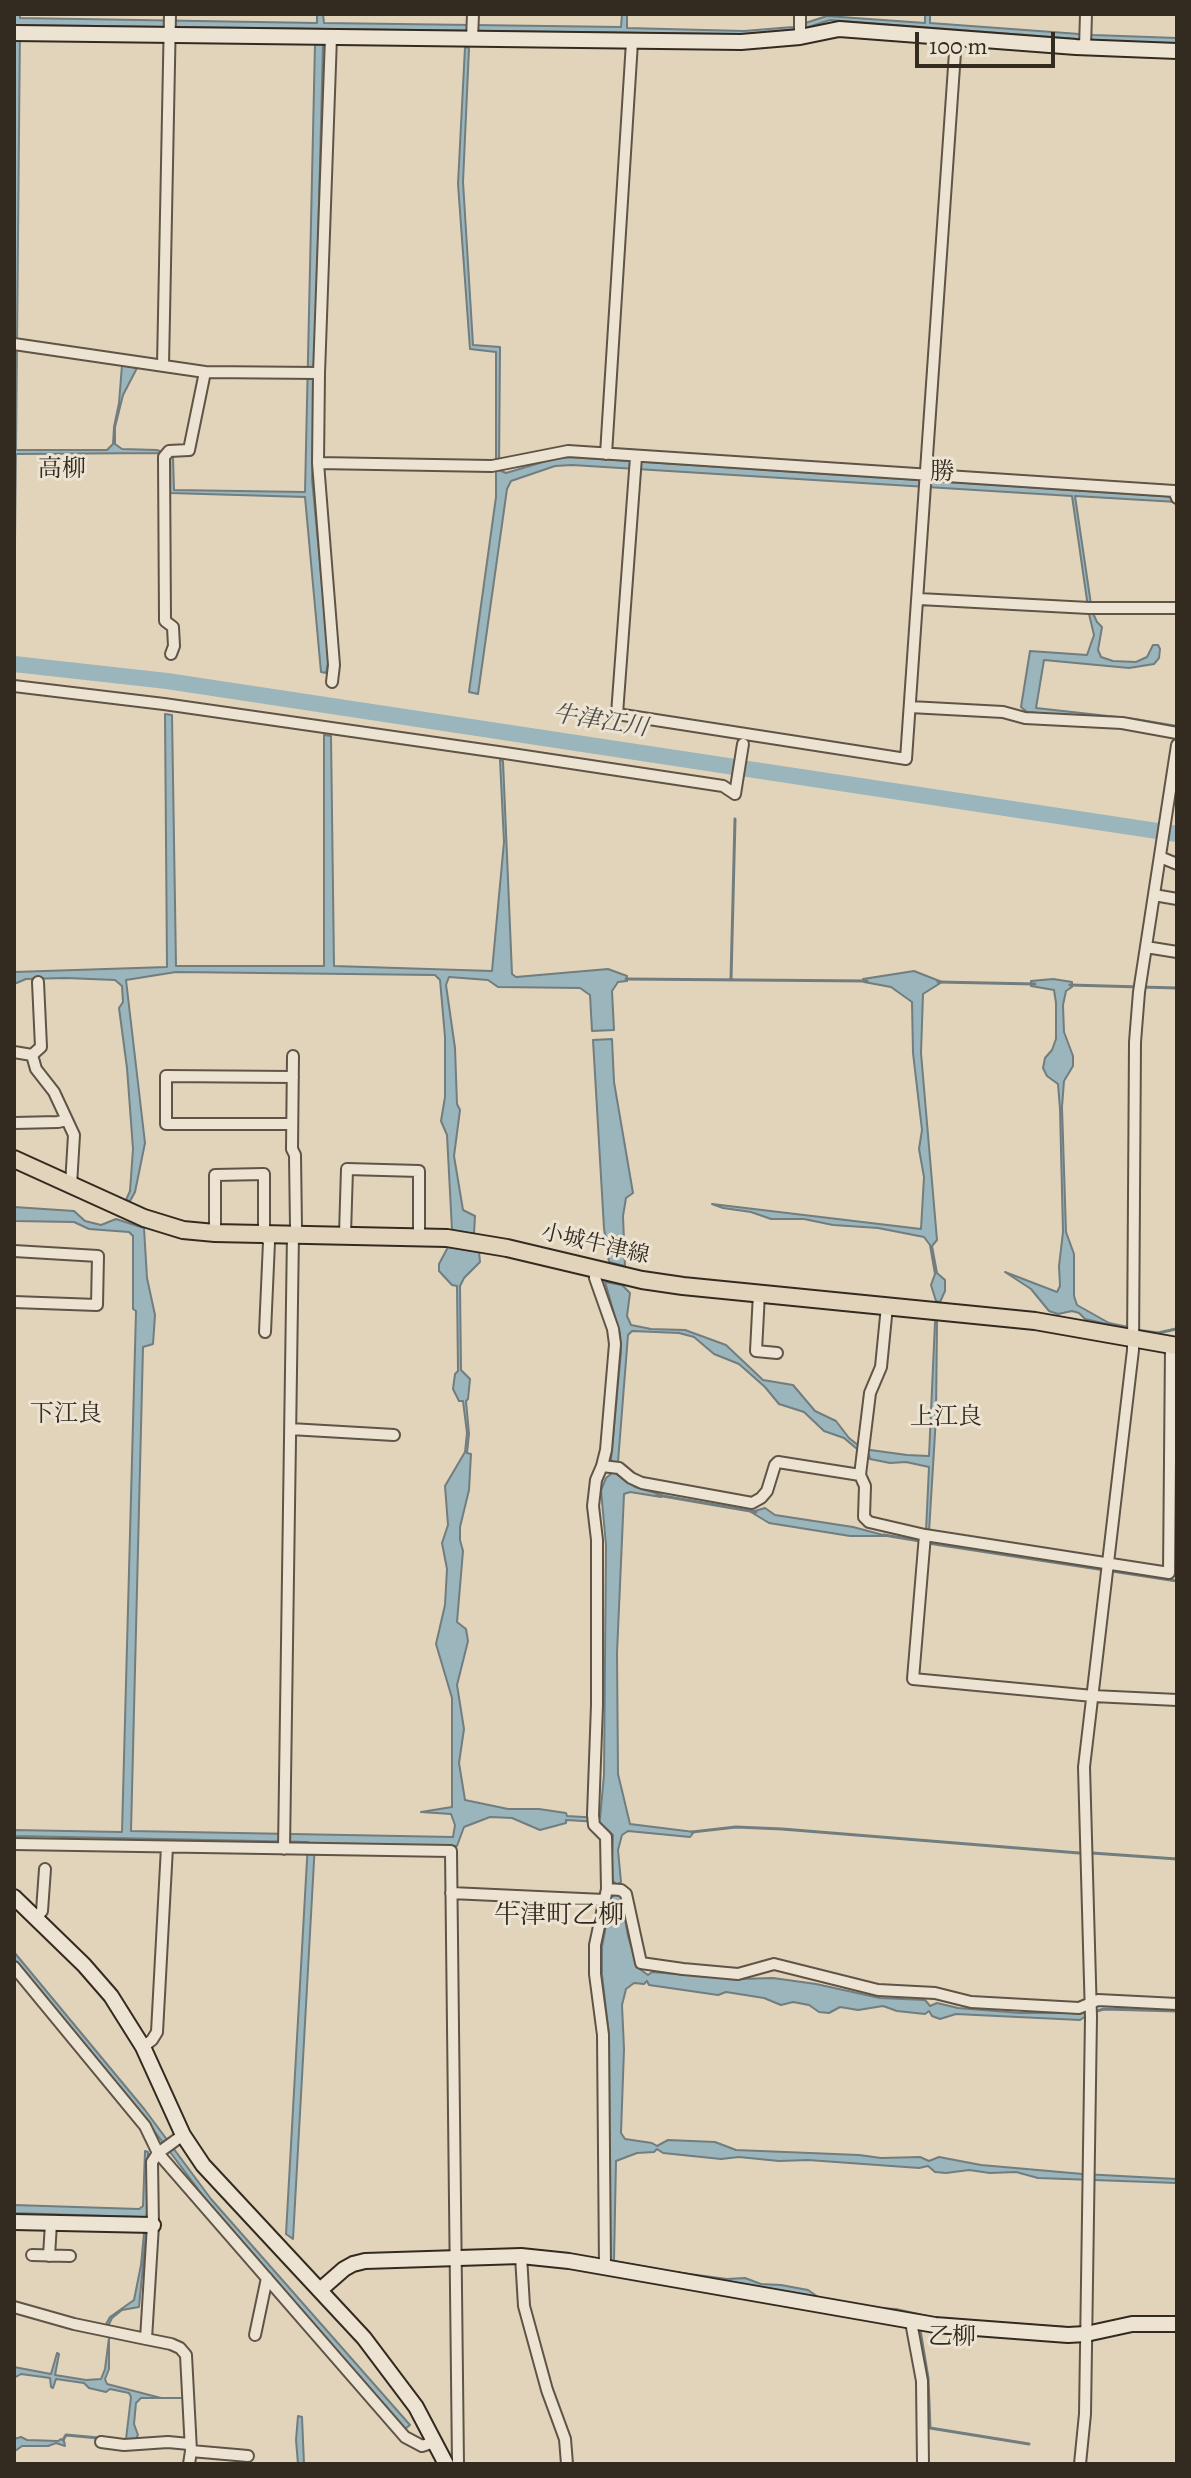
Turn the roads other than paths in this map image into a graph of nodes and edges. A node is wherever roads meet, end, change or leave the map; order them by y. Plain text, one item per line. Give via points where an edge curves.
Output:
1 (1086, 14) edge
2 (170, 15) edge
3 (800, 17) edge
4 (473, 18) edge
5 (19, 33) edge
6 (169, 35) junction
7 (331, 37) junction
8 (800, 37) junction
9 (956, 38) junction
10 (472, 39) junction
11 (632, 42) junction
12 (1085, 47) junction
13 (1177, 51) edge
14 (17, 345) edge
15 (163, 365) junction
16 (205, 372) junction
17 (319, 373) junction
18 (606, 454) junction
19 (636, 457) junction
20 (318, 463) junction
21 (926, 474) junction
22 (1177, 497) edge
23 (919, 599) junction
24 (1177, 608) edge
25 (171, 654) dead end
26 (332, 682) dead end
27 (14, 686) edge
28 (910, 707) junction
29 (721, 730) junction
30 (1177, 733) edge
31 (761, 736) junction
32 (743, 744) junction
33 (1176, 753) edge
34 (1160, 857) junction
35 (1177, 864) edge
36 (1154, 895) junction
37 (1177, 899) edge
38 (1146, 947) junction
39 (1177, 952) edge
40 (38, 982) dead end
41 (14, 1052) edge
42 (32, 1055) junction
43 (293, 1056) dead end
44 (293, 1077) junction
45 (67, 1120) junction
46 (14, 1123) edge
47 (292, 1124) junction
48 (14, 1159) edge
49 (71, 1185) junction
50 (215, 1233) junction
51 (264, 1234) junction
52 (293, 1234) junction
53 (345, 1234) junction
54 (419, 1236) junction
55 (14, 1251) edge
56 (595, 1269) junction
57 (759, 1293) junction
58 (14, 1302) edge
59 (887, 1306) junction
60 (265, 1332) dead end
61 (1134, 1332) junction
62 (1174, 1346) edge
63 (777, 1353) dead end
64 (290, 1429) junction
65 (394, 1435) dead end
66 (1173, 1455) edge
67 (610, 1467) junction
68 (860, 1475) junction
69 (925, 1535) junction
70 (1107, 1570) junction
71 (1093, 1696) junction
72 (1177, 1700) edge
73 (14, 1844) edge
74 (167, 1847) junction
75 (284, 1849) junction
76 (45, 1869) dead end
77 (611, 1892) junction
78 (451, 1893) junction
79 (14, 1897) edge
80 (36, 1918) junction
81 (14, 1967) edge
82 (1177, 2004) edge
83 (1090, 2010) junction
84 (143, 2047) junction
85 (169, 2145) junction
86 (14, 2222) edge
87 (51, 2223) junction
88 (153, 2225) junction
89 (32, 2255) dead end
90 (49, 2256) junction
91 (70, 2256) dead end
92 (521, 2256) junction
93 (456, 2258) junction
94 (605, 2268) junction
95 (267, 2278) junction
96 (320, 2290) junction
97 (14, 2307) edge
98 (911, 2322) junction
99 (1177, 2324) edge
100 (1086, 2334) junction
101 (255, 2335) dead end
102 (146, 2339) junction
103 (101, 2442) dead end
104 (434, 2442) junction
105 (190, 2448) junction
106 (248, 2456) dead end
107 (189, 2464) edge
108 (446, 2464) edge
109 (458, 2464) edge
110 (567, 2464) edge
111 (923, 2464) edge
112 (1080, 2464) edge

1 - 12 street
2 - 6 street
3 - 8 street
4 - 10 street
5 - 6 street
6 - 7 street
6 - 15 street
7 - 10 street
7 - 17 street
8 - 9 street via 839,29
8 - 11 street
9 - 12 street
9 - 21 street
10 - 11 street
11 - 18 street
12 - 13 street
14 - 15 street
15 - 16 street
16 - 17 street
16 - 25 street via 189,450 165,455 165,621 173,627
17 - 20 street
18 - 19 street
18 - 20 street via 568,451 496,466
19 - 21 street
19 - 29 street via 617,714
20 - 26 street
21 - 22 street via 1174,491
21 - 23 street
23 - 24 street
23 - 28 street
27 - 32 street via 505,753 723,786 735,794
28 - 30 street via 1122,723
28 - 31 street via 906,759
29 - 31 street
29 - 32 street
31 - 32 street
33 - 34 street
34 - 35 street
34 - 36 street
36 - 37 street
36 - 38 street
38 - 39 street
38 - 61 street via 1135,1042
40 - 42 street via 41,1047
41 - 42 street
42 - 45 street
43 - 44 street
44 - 47 street
44 - 47 street via 166,1076 166,1124
45 - 46 street
45 - 49 street via 74,1135
47 - 52 street
48 - 49 main road, 小城牛津線
49 - 50 main road, 小城牛津線 via 144,1218
50 - 51 main road, 小城牛津線
50 - 51 street via 215,1175 264,1174
51 - 52 main road, 小城牛津線
51 - 60 street via 269,1242
52 - 53 main road, 小城牛津線
52 - 64 street
53 - 54 main road, 小城牛津線
53 - 54 street via 347,1169 419,1171
54 - 56 main road, 小城牛津線 via 473,1241
55 - 58 street via 98,1256 97,1305
56 - 57 main road, 小城牛津線 via 656,1282
56 - 67 street via 615,1344 606,1450
57 - 59 main road, 小城牛津線
57 - 63 street via 756,1351
59 - 61 main road, 小城牛津線
59 - 68 street
61 - 62 main road, 小城牛津線
61 - 70 street
62 - 66 street
64 - 65 street
64 - 75 street
66 - 70 street via 1169,1573
67 - 68 street via 642,1483 752,1503 767,1491 778,1462
67 - 77 street via 596,1480 593,1506 594,1820 606,1837
68 - 69 street via 869,1522
69 - 70 street
69 - 71 street via 913,1679
70 - 71 street
71 - 72 street
71 - 83 street via 1084,1787
73 - 74 street
74 - 75 street
74 - 84 street via 157,2032
75 - 78 street via 451,1851
76 - 80 street via 42,1911
77 - 78 street
77 - 83 street via 626,1894 641,1963 738,1974 774,1964 878,1990
77 - 94 street via 595,1945 603,2035
78 - 93 street
79 - 80 street
80 - 84 street via 111,1996
81 - 85 street via 145,2126
82 - 83 street via 1098,2000
83 - 100 street
84 - 85 street
85 - 88 street via 152,2162
85 - 95 street
85 - 96 street via 203,2165
86 - 87 street
87 - 88 street
87 - 90 street
88 - 102 street
89 - 90 street
90 - 91 street
92 - 93 street
92 - 94 street
92 - 110 street via 524,2306 565,2439
93 - 96 street via 353,2264
93 - 109 street
94 - 98 street
95 - 101 street
95 - 104 street via 405,2437 422,2446
96 - 104 street via 373,2349 416,2407
97 - 102 street
98 - 100 street
98 - 111 street via 922,2381
99 - 100 street via 1132,2324
100 - 112 street
102 - 105 street via 171,2344 186,2355
103 - 105 street via 168,2442
104 - 108 street
105 - 106 street
105 - 107 street

